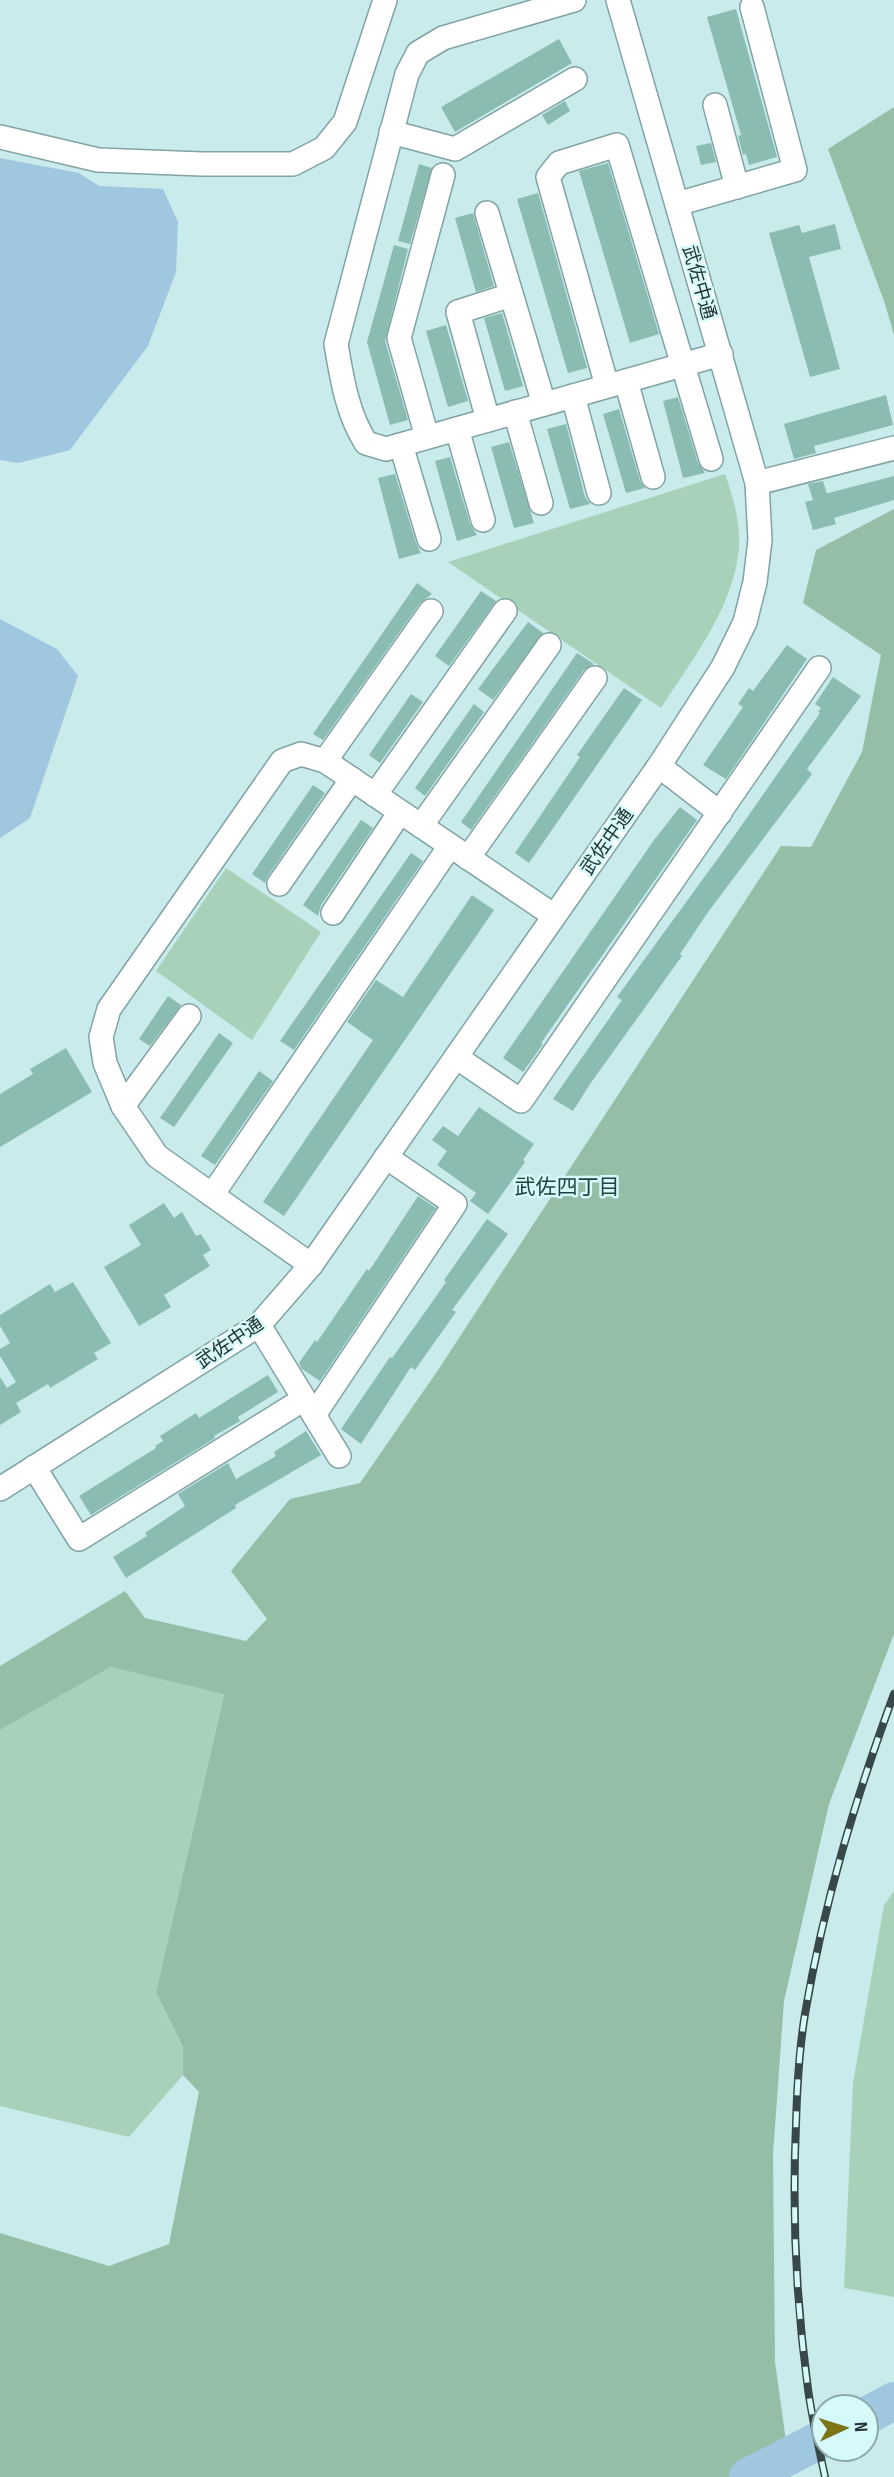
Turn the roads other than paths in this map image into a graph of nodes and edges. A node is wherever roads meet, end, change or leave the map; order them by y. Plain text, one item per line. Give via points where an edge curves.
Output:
1 (385, 0) edge
2 (573, 0) edge
3 (618, 0) edge
4 (752, 7) dead end
5 (575, 79) dead end
6 (715, 105) dead end
7 (391, 132) junction
8 (0, 137) edge
9 (443, 175) dead end
10 (737, 187) junction
11 (677, 204) junction
12 (487, 212) dead end
13 (511, 295) junction
14 (721, 354) junction
15 (682, 365) junction
16 (616, 384) junction
17 (573, 396) junction
18 (544, 404) junction
19 (515, 412) junction
20 (488, 420) junction
21 (457, 429) junction
22 (427, 437) junction
23 (401, 445) junction
24 (894, 448) edge
25 (711, 459) dead end
26 (653, 477) dead end
27 (757, 483) junction
28 (598, 493) dead end
29 (541, 503) dead end
30 (483, 520) dead end
31 (429, 539) dead end
32 (431, 611) dead end
33 (505, 611) dead end
34 (549, 645) dead end
35 (819, 668) dead end
36 (595, 678) dead end
37 (325, 761) junction
38 (659, 766) junction
39 (352, 779) junction
40 (374, 794) junction
41 (400, 812) junction
42 (720, 813) junction
43 (421, 826) junction
44 (459, 852) junction
45 (279, 884) dead end
46 (333, 913) dead end
47 (554, 915) junction
48 (189, 1016) dead end
49 (456, 1056) junction
50 (124, 1106) junction
51 (386, 1157) junction
52 (212, 1195) junction
53 (311, 1265) junction
54 (259, 1325) junction
55 (309, 1407) junction
56 (339, 1456) dead end
57 (34, 1467) junction
58 (0, 1489) edge

1 - 8 street via 345,121 324,148 293,164 98,160
2 - 7 street via 443,38 418,53 407,74
3 - 11 street, 武佐中通
4 - 10 street via 795,170
5 - 7 street via 455,149
6 - 10 street
7 - 23 street via 336,344 355,426 366,443 386,449
9 - 22 street via 399,338
10 - 11 street
11 - 14 street, 武佐中通
12 - 13 street
13 - 18 street
13 - 20 street via 458,312
14 - 15 street
14 - 27 street, 武佐中通
15 - 16 street
15 - 16 street via 617,145 559,163 548,177
15 - 25 street
16 - 17 street
16 - 26 street
17 - 18 street
17 - 28 street
18 - 19 street
19 - 20 street
19 - 29 street
20 - 21 street
21 - 22 street
21 - 30 street
22 - 23 street
23 - 31 street
24 - 27 street
27 - 38 street, 武佐中通 via 761,540 745,622 723,667
32 - 37 street
33 - 40 street
34 - 43 street
35 - 42 street
36 - 44 street
37 - 39 street
37 - 50 street via 301,754 282,761 109,1009 101,1037 105,1063
38 - 42 street
38 - 47 street, 武佐中通
39 - 40 street
39 - 45 street
40 - 41 street
41 - 43 street
41 - 46 street
42 - 49 street via 521,1101
43 - 44 street
44 - 47 street
44 - 52 street
47 - 49 street, 武佐中通
48 - 50 street
49 - 51 street, 武佐中通
50 - 52 street via 157,1156
51 - 53 street, 武佐中通
51 - 55 street via 455,1204
52 - 53 street
53 - 54 street, 武佐中通
54 - 55 street
54 - 57 street, 武佐中通
55 - 56 street
55 - 57 street via 79,1539
57 - 58 street, 武佐中通

